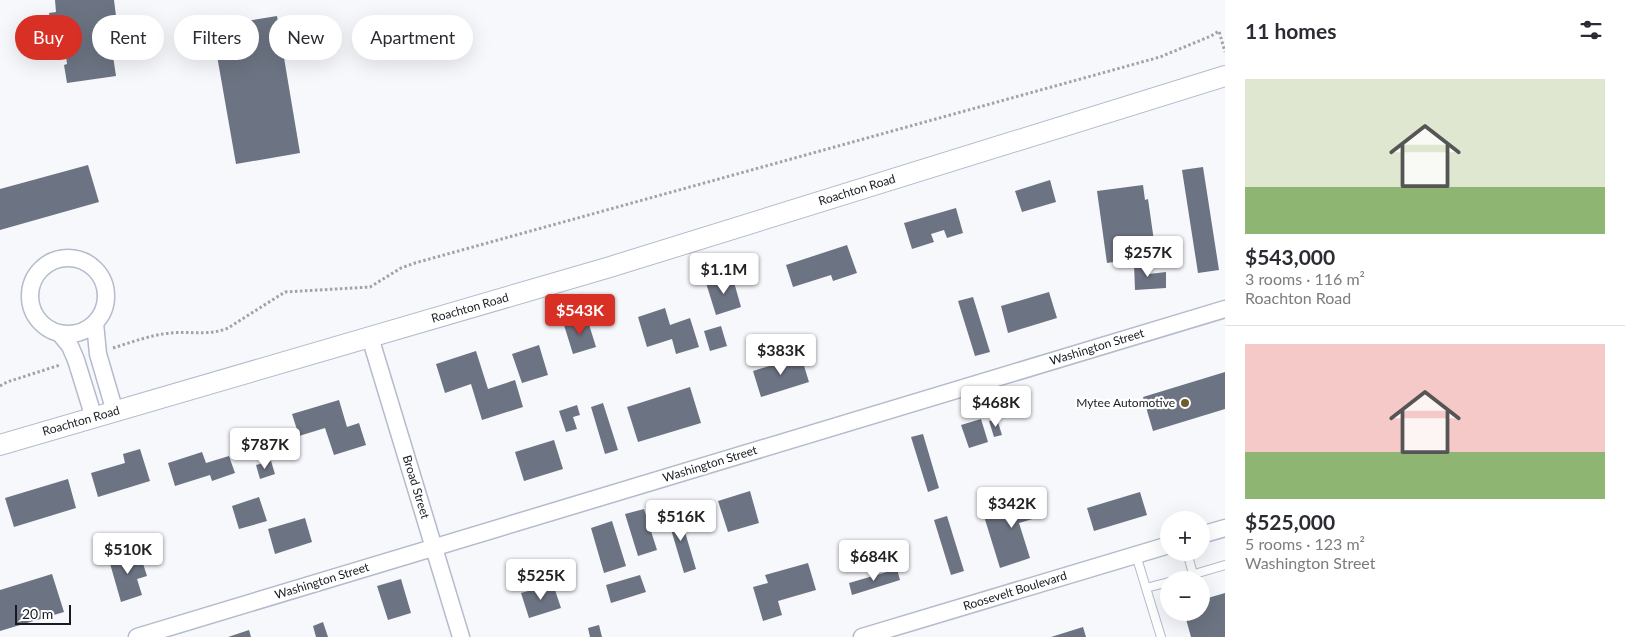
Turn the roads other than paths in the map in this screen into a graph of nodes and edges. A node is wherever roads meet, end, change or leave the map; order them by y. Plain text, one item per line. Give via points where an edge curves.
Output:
1 (1225, 76) edge
2 (1225, 309) edge
3 (95, 323) junction
4 (60, 334) junction
5 (370, 337) junction
6 (115, 412) junction
7 (94, 418) junction
8 (0, 445) edge
9 (1225, 528) edge
10 (1210, 533) edge
11 (435, 548) junction
12 (1160, 548) edge
13 (1136, 555) junction
14 (1225, 565) edge
15 (1204, 571) edge
16 (1160, 584) edge
17 (1146, 588) junction
18 (137, 637) edge
19 (461, 637) edge
20 (862, 637) edge
21 (1161, 637) edge

1 - 5 street, Roachton Road via 610,267
2 - 11 street, Washington Street
3 - 4 street via 73,334
3 - 4 street via 106,305 105,284 88,263 76,258 62,258 39,270 29,295 31,308 38,320
3 - 6 street via 98,354
4 - 7 street via 76,360
5 - 6 street, Roachton Road
5 - 11 street, Broad Street
6 - 7 street, Roachton Road
7 - 8 street, Roachton Road
9 - 10 street
11 - 18 street, Washington Street
11 - 19 street, Broad Street
12 - 13 street, Roosevelt Boulevard
13 - 17 lane
13 - 20 street, Roosevelt Boulevard
14 - 15 lane
16 - 17 lane
17 - 21 lane

